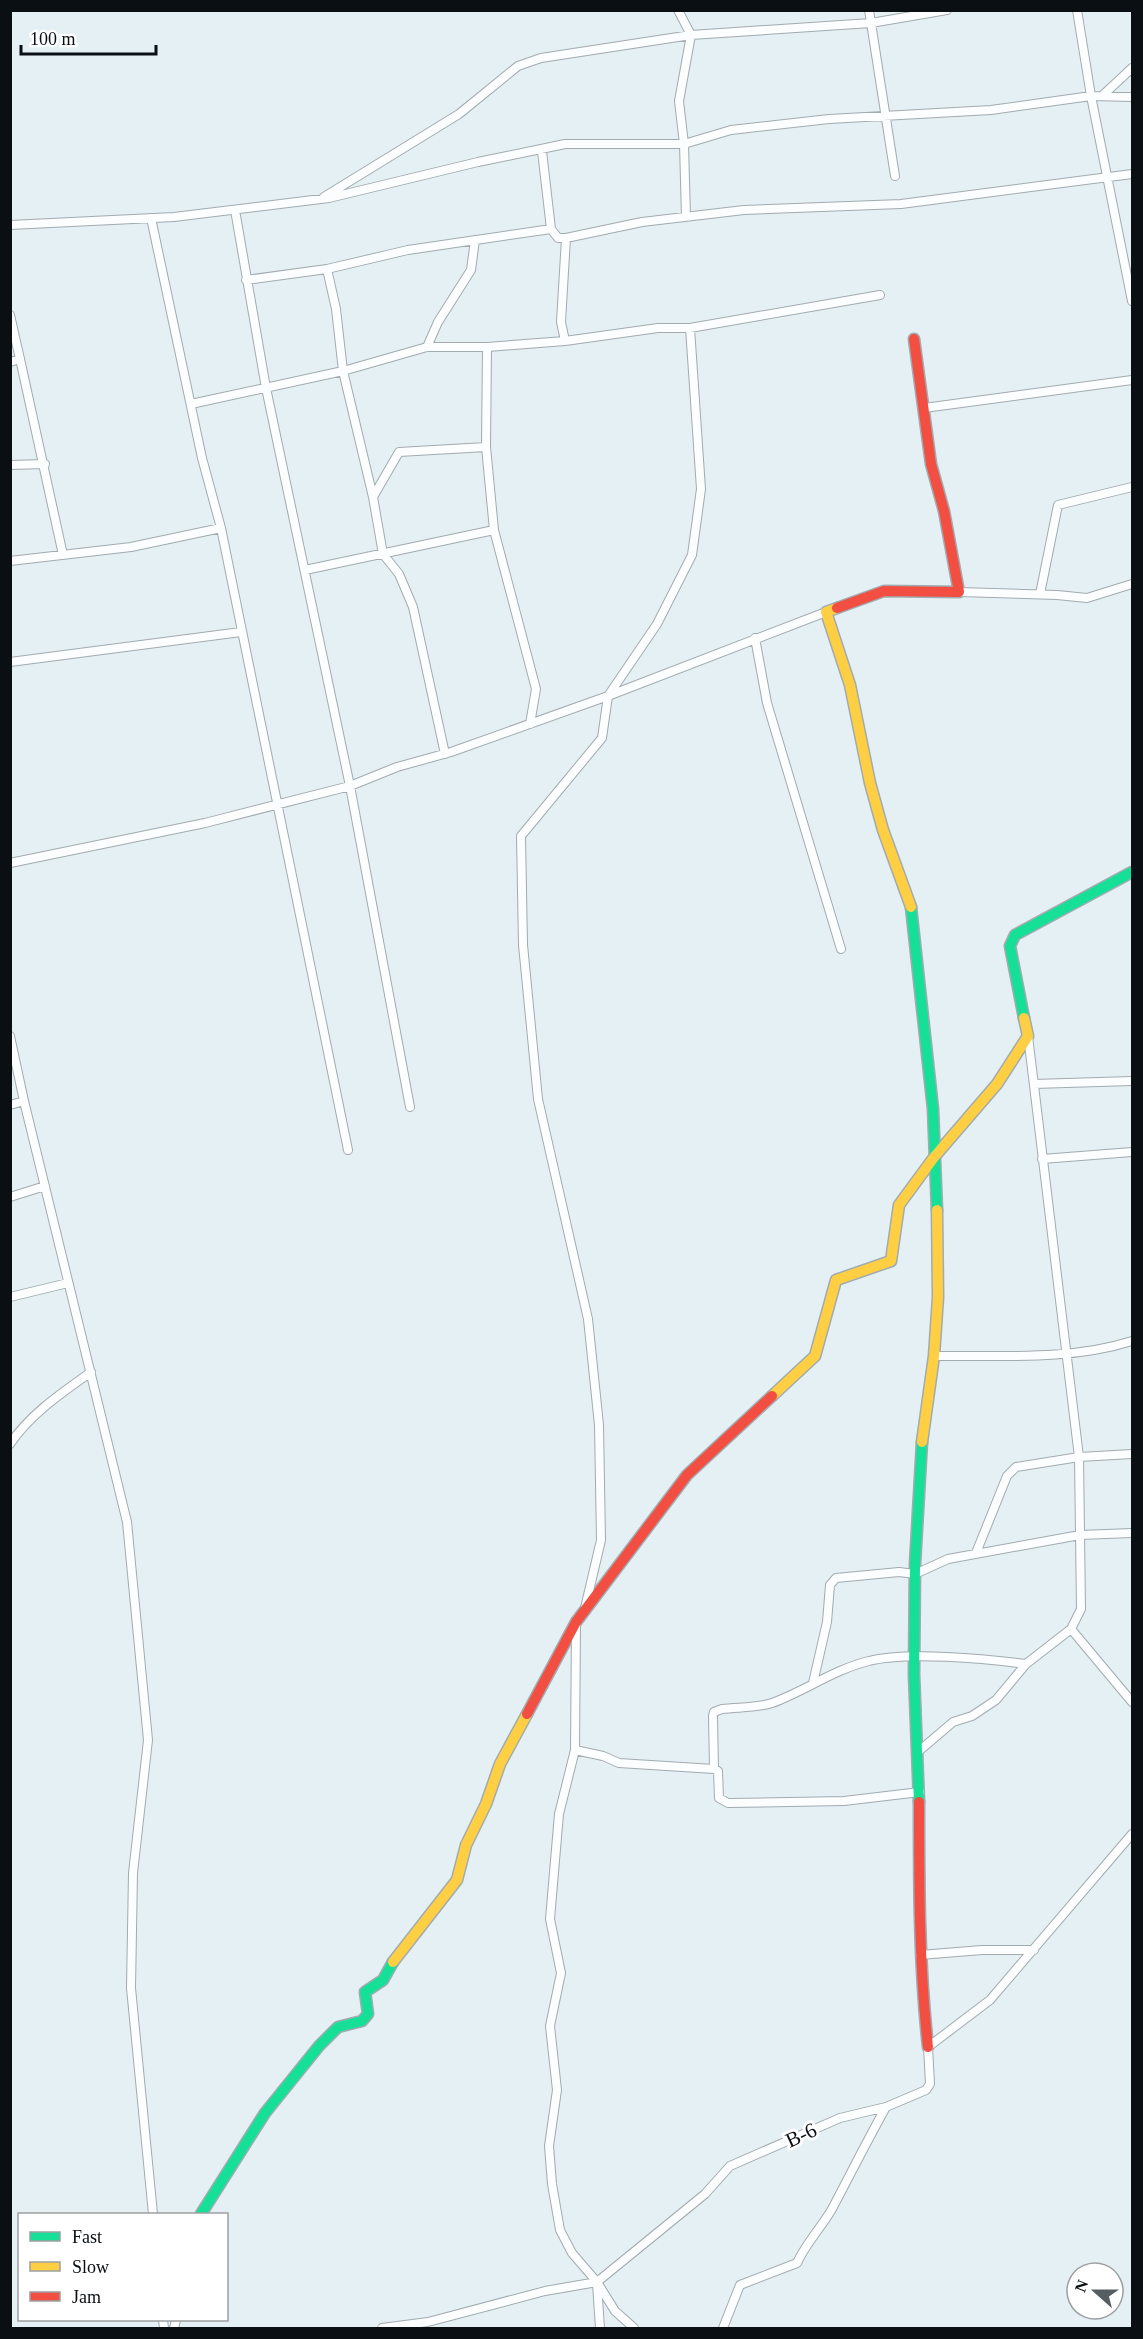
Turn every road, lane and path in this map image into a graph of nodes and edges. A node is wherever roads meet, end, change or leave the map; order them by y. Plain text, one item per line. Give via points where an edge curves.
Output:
1 (678, 10) edge
2 (869, 10) edge
3 (947, 10) edge
4 (1077, 10) edge
5 (871, 23) junction
6 (691, 35) junction
7 (1132, 68) edge
8 (1091, 96) junction
9 (1102, 96) junction
10 (1132, 97) edge
11 (885, 114) junction
12 (684, 144) junction
13 (542, 151) junction
14 (1132, 174) edge
15 (895, 176) dead end
16 (1107, 176) junction
17 (319, 200) junction
18 (236, 210) junction
19 (686, 217) junction
20 (151, 218) junction
21 (10, 225) edge
22 (551, 229) junction
23 (566, 238) junction
24 (475, 240) junction
25 (1129, 266) edge
26 (327, 269) junction
27 (246, 280) junction
28 (880, 295) dead end
29 (1132, 302) edge
30 (10, 315) edge
31 (690, 328) junction
32 (914, 339) dead end
33 (565, 341) junction
34 (428, 347) junction
35 (487, 347) junction
36 (20, 359) junction
37 (10, 362) edge
38 (343, 371) junction
39 (1132, 380) edge
40 (266, 388) junction
41 (191, 404) junction
42 (924, 408) junction
43 (486, 447) junction
44 (10, 465) edge
45 (45, 465) junction
46 (1132, 487) edge
47 (373, 497) junction
48 (221, 528) junction
49 (494, 530) junction
50 (383, 554) junction
51 (63, 555) junction
52 (10, 561) edge
53 (305, 570) junction
54 (1132, 584) edge
55 (959, 592) junction
56 (1040, 594) junction
57 (826, 612) junction
58 (241, 632) junction
59 (755, 638) junction
60 (10, 662) edge
61 (608, 696) junction
62 (530, 723) junction
63 (445, 754) junction
64 (350, 786) junction
65 (277, 805) junction
66 (10, 863) edge
67 (1132, 872) edge
68 (840, 949) dead end
69 (10, 1036) edge
70 (1028, 1036) junction
71 (1132, 1080) edge
72 (1034, 1084) junction
73 (24, 1101) junction
74 (10, 1105) edge
75 (411, 1107) dead end
76 (348, 1150) dead end
77 (1132, 1152) edge
78 (935, 1156) junction
79 (1042, 1159) junction
80 (45, 1186) junction
81 (10, 1197) edge
82 (68, 1283) junction
83 (10, 1297) edge
84 (1132, 1341) edge
85 (1068, 1354) junction
86 (934, 1356) junction
87 (91, 1371) junction
88 (10, 1444) edge
89 (1132, 1454) edge
90 (1079, 1457) junction
91 (1132, 1533) edge
92 (1080, 1534) junction
93 (976, 1553) junction
94 (915, 1574) junction
95 (585, 1611) junction
96 (576, 1622) junction
97 (1071, 1629) junction
98 (915, 1658) junction
99 (1026, 1664) junction
100 (813, 1683) junction
101 (1132, 1701) edge
102 (575, 1750) junction
103 (919, 1751) junction
104 (714, 1769) junction
105 (920, 1792) junction
106 (1132, 1834) edge
107 (1034, 1950) junction
108 (920, 1955) junction
109 (928, 2047) junction
110 (886, 2107) junction
111 (153, 2213) edge
112 (202, 2213) edge
113 (597, 2282) junction
114 (428, 2325) edge
115 (382, 2328) edge
116 (600, 2328) edge
117 (634, 2328) edge
118 (723, 2328) edge

1 - 6 street
2 - 5 street
3 - 5 street
4 - 8 street
5 - 6 street
5 - 11 street
6 - 12 street via 679,101
6 - 17 street via 541,58 518,66 459,114
7 - 9 street
8 - 9 street
8 - 11 street via 991,110
8 - 16 street
9 - 10 street
11 - 12 street via 731,129
11 - 15 street
12 - 13 street via 566,144
12 - 19 street
13 - 17 street
13 - 22 street
14 - 16 street
16 - 19 street via 901,204 784,208
16 - 25 street
17 - 18 street
18 - 20 street
18 - 27 street
19 - 23 street
20 - 21 street
20 - 41 street
22 - 23 street via 558,238
22 - 24 street
23 - 33 street via 561,322
24 - 26 street via 408,250
24 - 34 street via 471,270 438,322
25 - 29 street
26 - 27 street
26 - 38 street
27 - 40 street
28 - 31 street
30 - 36 street
31 - 33 street via 658,328
31 - 61 street via 701,489 692,555 657,624
32 - 42 street
33 - 35 street
34 - 35 street
34 - 38 street
35 - 43 street
36 - 37 street
36 - 45 street
38 - 40 street
38 - 47 street
39 - 42 street
40 - 41 street
40 - 53 street
41 - 48 street
42 - 55 street via 931,464
43 - 47 street via 399,452
43 - 49 street
44 - 45 street
45 - 51 street
46 - 56 street via 1058,505
47 - 50 street
48 - 51 street via 132,547
48 - 58 street
49 - 50 street
49 - 62 street via 536,689
50 - 53 street
50 - 63 street via 399,574 413,607
51 - 52 street
53 - 64 street
54 - 56 street via 1087,598
55 - 56 street
55 - 57 street via 884,591
57 - 59 street
57 - 78 street via 850,685 883,830 912,909
58 - 60 street
58 - 65 street
59 - 61 street
59 - 68 street via 767,703
61 - 62 street
61 - 95 street via 602,738 521,836 523,945 538,1106 588,1319 599,1425 601,1540
62 - 63 street
63 - 64 street via 397,767
64 - 65 street
64 - 75 street
65 - 66 street
65 - 76 street
67 - 70 street via 1015,935 1010,946
69 - 73 street
70 - 72 street
70 - 78 street via 998,1084
71 - 72 street
72 - 79 street
73 - 74 street
73 - 80 street
77 - 79 street
78 - 86 street via 939,1227
78 - 95 street via 899,1205 891,1261 836,1280 815,1356 687,1475
79 - 85 street
80 - 81 street
80 - 82 street
82 - 83 street
82 - 87 street
84 - 85 street
85 - 86 street
85 - 90 street
86 - 94 street via 923,1425
87 - 88 street via 43,1409
87 - 111 street via 127,1522 148,1740 133,1873 131,1988
89 - 90 street
90 - 92 street
90 - 93 street via 1012,1470 1006,1476
91 - 92 street
92 - 93 street
92 - 97 street via 1081,1609
93 - 94 street via 948,1559
94 - 98 street
94 - 100 street via 899,1572 832,1580
95 - 96 street
96 - 102 street
96 - 112 street via 500,1764 458,1866 457,1880 400,1949 383,1980 365,1992 368,2014 362,2021 338,2027 265,2113
97 - 99 street
97 - 101 street
98 - 99 street
98 - 100 street via 869,1661
98 - 103 street
99 - 103 street via 996,1700 972,1716 953,1722
100 - 104 street via 771,1703 714,1712
102 - 104 street via 620,1763
102 - 113 street via 558,1814 550,1919 561,1973 550,2026 557,2090 549,2146 560,2230 572,2253
103 - 105 street
104 - 105 street via 719,1798 728,1803 844,1801
105 - 108 street
106 - 107 street
107 - 108 street
107 - 109 street via 990,2000
108 - 109 street
109 - 110 street, B-6 via 930,2084 926,2090
110 - 113 street, B-6 via 840,2118 730,2166 705,2194
110 - 118 street via 831,2211 797,2263 740,2285
113 - 114 street, B-6 via 545,2291
113 - 116 street
113 - 117 street via 615,2311
114 - 115 street, B-6

